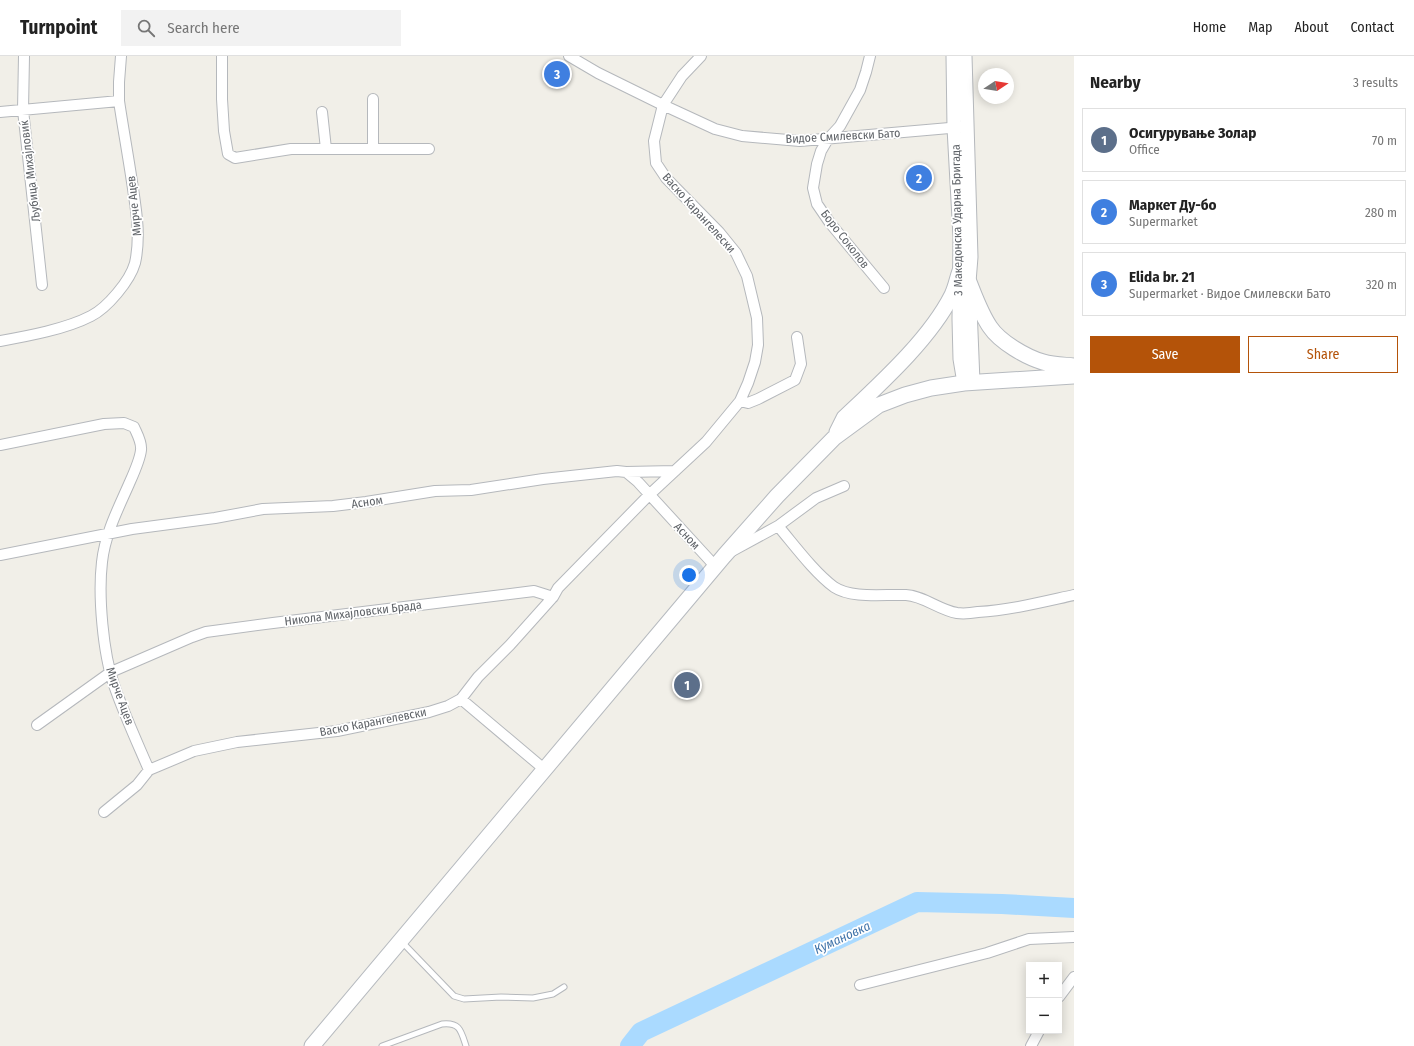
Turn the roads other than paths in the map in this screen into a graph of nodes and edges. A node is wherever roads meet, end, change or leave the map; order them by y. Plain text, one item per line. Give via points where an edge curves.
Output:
1 (24, 56) edge
2 (121, 56) edge
3 (222, 56) edge
4 (569, 56) edge
5 (701, 56) edge
6 (870, 56) edge
7 (953, 56) edge
8 (965, 56) edge
9 (372, 99) dead end
10 (119, 101) junction
11 (663, 105) junction
12 (23, 110) junction
13 (0, 112) edge
14 (322, 112) dead end
15 (961, 127) junction
16 (828, 139) junction
17 (326, 149) junction
18 (372, 149) junction
19 (430, 149) dead end
20 (964, 277) junction
21 (42, 285) dead end
22 (884, 288) dead end
23 (797, 337) dead end
24 (0, 341) edge
25 (1074, 366) edge
26 (1074, 376) edge
27 (968, 382) junction
28 (740, 401) junction
29 (834, 438) junction
30 (0, 445) edge
31 (675, 471) junction
32 (626, 472) junction
33 (844, 486) dead end
34 (649, 495) junction
35 (778, 526) junction
36 (108, 533) junction
37 (0, 556) edge
38 (719, 561) junction
39 (1074, 595) edge
40 (553, 597) junction
41 (111, 672) junction
42 (461, 699) junction
43 (37, 725) dead end
44 (544, 769) junction
45 (149, 770) junction
46 (104, 812) dead end
47 (1074, 937) edge
48 (400, 940) junction
49 (1074, 977) edge
50 (860, 985) dead end
51 (564, 987) dead end
52 (1062, 993) edge
53 (1037, 1034) edge
54 (312, 1046) edge
55 (384, 1046) edge
56 (466, 1046) edge
57 (1031, 1046) edge

1 - 12 street, Љубица Михајловиќ
2 - 10 street, Мирче Ацев
3 - 17 street via 222,100 228,154 235,158 291,149
4 - 11 street, Видое Смилевски Бато
5 - 11 street via 682,76
6 - 16 street, Боро Соколов via 860,90 840,126
7 - 15 street, 3 Македонска Ударна Бригада
8 - 15 street
9 - 18 street
10 - 12 street
10 - 24 street, Мирче Ацев via 136,213 138,242 134,265 124,285 110,301 91,316 58,329
11 - 16 street, Видое Смилевски Бато via 714,129 742,136 800,141
11 - 28 street, Васко Карангелески via 654,141 656,162 666,178 736,253 747,276 753,298 758,345 748,384
12 - 13 street
12 - 21 street, Љубица Михајловиќ
14 - 17 street
15 - 16 street, Видое Смилевски Бато
15 - 20 street, 3 Македонска Ударна Бригада via 960,237
16 - 22 street, Боро Соколов via 817,164 813,188 817,204
17 - 18 street
18 - 19 street
20 - 25 main road via 990,328 1001,339 1044,363
20 - 27 street, 3 Македонска Ударна Бригада
20 - 29 main road via 940,315 915,347 844,418
23 - 28 street via 801,364 795,380 748,403
26 - 27 main road
27 - 29 main road via 918,392 880,405
28 - 31 street, Васко Карангелески via 706,442
29 - 38 main road
30 - 36 street, Мирче Ацев via 104,424 124,423 134,427 141,450
31 - 32 street, Асном
31 - 34 street, Васко Карангелески
32 - 34 street, Асном
32 - 36 street, Асном via 543,479 471,490 435,491 333,506 263,509
33 - 35 street via 816,498
34 - 38 street, Асном
34 - 40 street via 558,588
35 - 38 street
35 - 39 street via 822,576 835,587 848,593 908,595 958,614 1025,606
36 - 37 street
36 - 41 street, Мирче Ацев via 102,562 101,588 102,619
38 - 44 main road
40 - 41 street, Никола Михајловски Брада via 534,591 206,632
40 - 42 street, Васко Карангелевски via 510,646 478,677
41 - 43 street, Никола Михајловски Брада
41 - 45 street, Мирче Ацев
42 - 44 street
42 - 45 street, Васко Карангелевски via 429,712 337,731 237,742 194,751
44 - 48 main road
45 - 46 street via 138,785
47 - 50 street via 1029,939 987,953
48 - 51 lane via 454,996 533,998 553,994
48 - 54 main road
49 - 52 street
53 - 57 street
55 - 56 lane via 450,1023 460,1030

